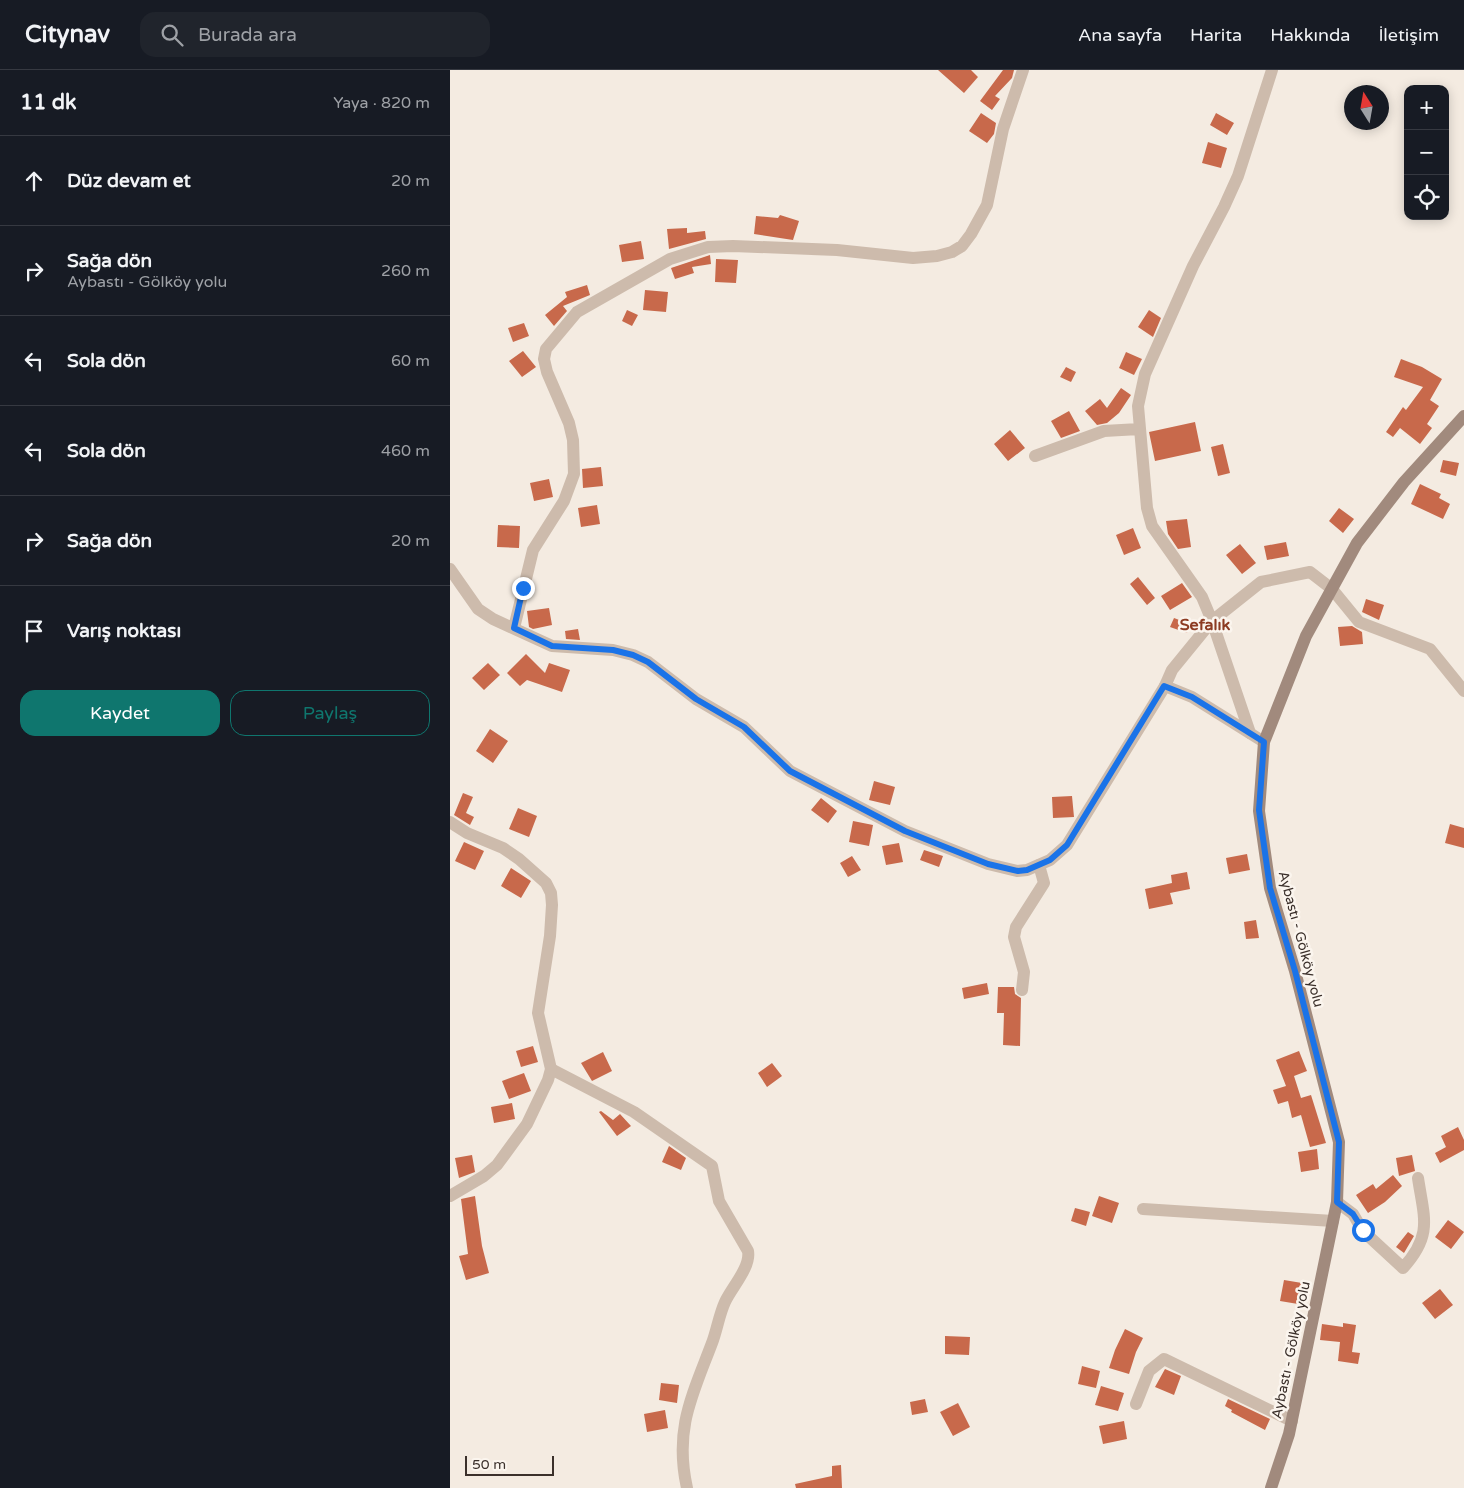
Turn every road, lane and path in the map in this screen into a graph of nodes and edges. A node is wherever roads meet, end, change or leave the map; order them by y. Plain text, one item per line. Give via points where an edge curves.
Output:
1 (1023, 70) edge
2 (1272, 70) edge
3 (1464, 416) edge
4 (1139, 429) junction
5 (1035, 456) dead end
6 (450, 569) edge
7 (1332, 589) junction
8 (1212, 621) junction
9 (514, 628) junction
10 (1164, 686) junction
11 (1464, 691) edge
12 (1250, 733) junction
13 (1264, 742) junction
14 (450, 822) edge
15 (1039, 865) junction
16 (1022, 990) dead end
17 (551, 1069) junction
18 (1418, 1178) dead end
19 (450, 1196) edge
20 (1337, 1202) junction
21 (1143, 1209) dead end
22 (1333, 1221) junction
23 (1136, 1404) dead end
24 (1292, 1421) junction
25 (687, 1488) edge
26 (1271, 1488) edge

1 - 9 street via 1003,129 987,205 971,234 962,246 952,252 913,258 836,250 708,247 670,259 577,312 546,350 544,359 569,423 574,474 564,501 533,550
2 - 4 street via 1238,176 1145,374 1138,406
3 - 7 main road, Aybastı - Gölköy yolu via 1404,482 1357,544
4 - 5 street via 1104,431
4 - 8 street via 1147,508 1152,526 1191,579
6 - 9 street via 478,608
7 - 8 street via 1310,572 1261,582
7 - 11 street via 1359,622 1430,649
7 - 13 main road, Aybastı - Gölköy yolu via 1306,636
8 - 10 street via 1172,670
8 - 12 street
9 - 15 street via 552,646 613,650 633,655 648,662 696,699 744,727 790,771 811,783 905,831 988,864 1018,871
10 - 12 street via 1192,697
10 - 15 street via 1067,845
12 - 13 street
13 - 20 main road, Aybastı - Gölköy yolu via 1259,810 1270,888 1339,1142
14 - 17 street via 519,859 546,883 551,893 550,936 538,1013
15 - 16 street via 1044,883 1016,927 1014,937 1024,972
17 - 19 street via 527,1124 497,1165
17 - 25 street via 634,1112 712,1166 719,1201 748,1251 749,1259 724,1304 686,1414 682,1450
18 - 20 street via 1425,1228 1416,1253 1403,1268 1363,1230 1353,1214
20 - 22 main road, Aybastı - Gölköy yolu
21 - 22 street
22 - 24 main road, Aybastı - Gölköy yolu
23 - 24 street via 1149,1370 1164,1359
24 - 26 main road, Aybastı - Gölköy yolu

